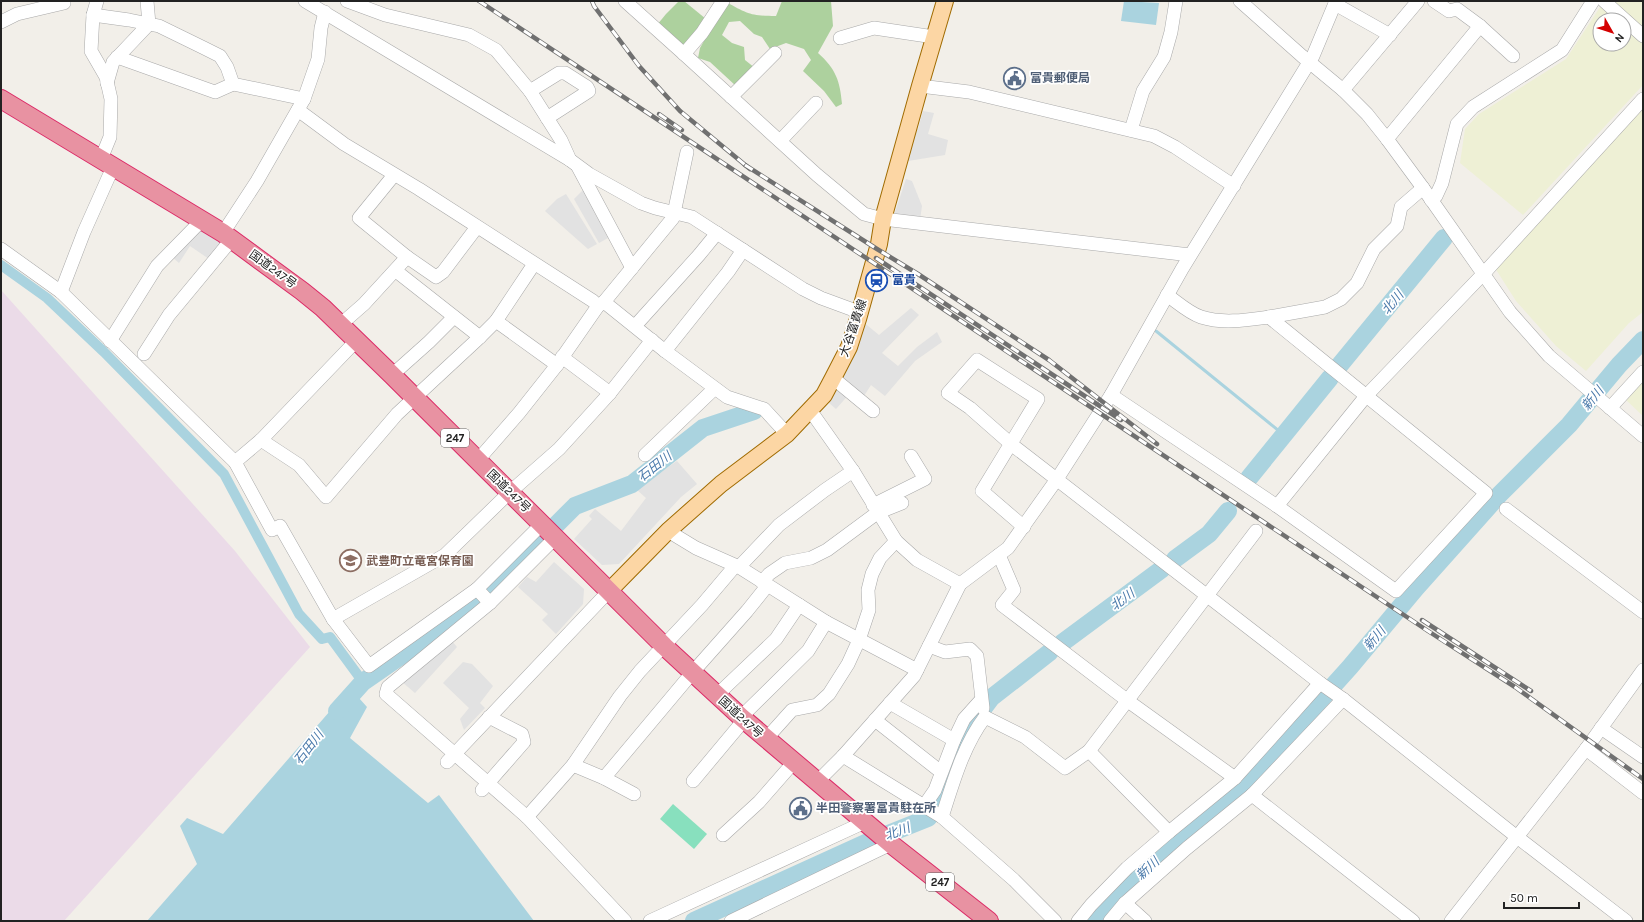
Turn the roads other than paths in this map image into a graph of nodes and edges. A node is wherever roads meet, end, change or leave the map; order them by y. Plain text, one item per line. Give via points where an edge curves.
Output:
1 (97, 1) edge
2 (147, 1) edge
3 (306, 1) edge
4 (347, 1) edge
5 (625, 1) edge
6 (723, 1) edge
7 (946, 1) edge
8 (1176, 1) edge
9 (1240, 1) edge
10 (1418, 1) edge
11 (1434, 1) edge
12 (1593, 1) edge
13 (1604, 1) edge
14 (64, 3) dead end
15 (1336, 3) edge
16 (322, 7) edge
17 (93, 15) junction
18 (1, 22) edge
19 (149, 24) junction
20 (1480, 26) junction
21 (1390, 35) junction
22 (1643, 36) edge
23 (934, 37) junction
24 (840, 38) dead end
25 (774, 53) dead end
26 (684, 54) junction
27 (1513, 56) dead end
28 (117, 57) junction
29 (1308, 62) junction
30 (107, 83) junction
31 (233, 84) junction
32 (920, 86) junction
33 (1343, 90) junction
34 (530, 91) junction
35 (731, 97) junction
36 (304, 98) junction
37 (1, 99) edge
38 (1643, 99) edge
39 (816, 103) dead end
40 (298, 110) junction
41 (547, 118) junction
42 (1131, 130) junction
43 (1387, 139) junction
44 (780, 140) junction
45 (687, 152) dead end
46 (107, 163) junction
47 (574, 163) junction
48 (394, 175) junction
49 (1234, 186) junction
50 (1423, 188) junction
51 (1431, 200) junction
52 (675, 212) junction
53 (883, 219) junction
54 (202, 220) junction
55 (477, 227) junction
56 (717, 233) junction
57 (227, 236) junction
58 (1, 249) edge
59 (743, 250) junction
60 (1190, 255) junction
61 (407, 257) junction
62 (534, 264) junction
63 (632, 268) junction
64 (396, 271) junction
65 (1483, 274) junction
66 (61, 292) junction
67 (1167, 296) junction
68 (601, 304) junction
69 (859, 312) junction
70 (454, 317) junction
71 (1269, 317) junction
72 (496, 321) junction
73 (340, 325) junction
74 (635, 326) junction
75 (480, 337) junction
76 (652, 340) junction
77 (110, 341) junction
78 (356, 341) junction
79 (665, 351) junction
80 (144, 354) dead end
81 (559, 361) junction
82 (1643, 372) edge
83 (392, 375) junction
84 (834, 378) junction
85 (714, 389) junction
86 (610, 393) junction
87 (1111, 395) junction
88 (1366, 396) junction
89 (414, 397) junction
90 (1608, 406) junction
91 (810, 410) junction
92 (873, 411) dead end
93 (786, 434) junction
94 (1643, 436) edge
95 (261, 440) junction
96 (1011, 444) junction
97 (645, 455) dead end
98 (911, 456) dead end
99 (478, 460) junction
100 (234, 462) junction
101 (853, 471) junction
102 (1057, 478) junction
103 (510, 492) junction
104 (902, 502) dead end
105 (1277, 506) junction
106 (1506, 508) dead end
107 (875, 509) junction
108 (542, 524) junction
109 (1024, 527) junction
110 (668, 531) junction
111 (1256, 531) dead end
112 (556, 537) junction
113 (896, 541) junction
114 (999, 555) junction
115 (737, 567) junction
116 (764, 584) junction
117 (960, 584) junction
118 (477, 589) junction
119 (610, 590) junction
120 (1208, 596) junction
121 (490, 603) junction
122 (799, 605) junction
123 (1643, 612) edge
124 (334, 619) junction
125 (826, 622) junction
126 (859, 640) junction
127 (664, 646) junction
128 (929, 646) junction
129 (918, 670) junction
130 (1643, 670) edge
131 (692, 673) junction
132 (1320, 683) junction
133 (717, 695) junction
134 (1344, 699) junction
135 (981, 700) junction
136 (1128, 701) junction
137 (890, 703) junction
138 (489, 717) junction
139 (985, 717) junction
140 (743, 719) junction
141 (875, 720) junction
142 (1601, 728) junction
143 (766, 739) junction
144 (954, 740) junction
145 (1586, 749) junction
146 (1089, 751) junction
147 (843, 756) junction
148 (1643, 757) edge
149 (451, 758) junction
150 (794, 762) junction
151 (572, 765) junction
152 (941, 772) junction
153 (604, 778) junction
154 (1235, 778) junction
155 (693, 780) dead end
156 (817, 782) junction
157 (486, 787) junction
158 (634, 794) dead end
159 (1643, 794) edge
160 (1252, 795) junction
161 (924, 806) junction
162 (527, 817) junction
163 (942, 817) junction
164 (868, 824) junction
165 (1169, 832) junction
166 (723, 835) dead end
167 (1517, 837) junction
168 (891, 844) junction
169 (1125, 903) junction
170 (625, 921) edge
171 (650, 921) edge
172 (731, 921) edge
173 (989, 921) edge
174 (1055, 921) edge
175 (1078, 921) edge
176 (1110, 921) edge
177 (1145, 921) edge
178 (1413, 921) edge
179 (1451, 921) edge
180 (1626, 921) edge

1 - 17 street
2 - 19 street
3 - 16 street
4 - 34 street via 385,15 469,35 496,50
5 - 26 street
6 - 26 street via 702,33
7 - 23 main road, 大谷富貴線
8 - 42 street via 1164,57 1143,91
9 - 29 street
10 - 21 street
11 - 20 street via 1449,11 1457,9
12 - 51 street via 1562,50 1472,107 1457,124 1442,183 1436,196
13 - 22 street
14 - 18 street via 17,14
15 - 21 street
15 - 29 street
16 - 36 street via 318,59
16 - 47 street
17 - 19 street
17 - 30 street via 91,51
19 - 28 street
19 - 31 street via 159,26 220,56
20 - 27 street
20 - 43 street
21 - 33 street
23 - 24 street via 874,28
23 - 32 main road, 大谷富貴線
25 - 35 street
26 - 35 street
28 - 30 street
28 - 31 street via 215,92
29 - 33 street
29 - 49 street
30 - 46 street via 111,99
31 - 36 street
32 - 42 street via 969,92
32 - 53 main road, 大谷富貴線
33 - 43 street
34 - 41 street
34 - 41 street via 559,73 565,73 587,87 589,91
35 - 44 street
36 - 40 street
37 - 46 highway, 国道247号 / 247
38 - 65 street
39 - 44 street
40 - 48 street via 344,144
40 - 57 street
41 - 47 street
42 - 49 street via 1154,136 1174,146
43 - 50 street
44 - 53 street via 864,214
45 - 52 street
46 - 54 highway, 国道247号 / 247
46 - 66 street
47 - 52 street via 641,203
47 - 63 street
48 - 55 street
48 - 61 street via 359,218
49 - 60 street
50 - 51 street
50 - 71 street via 1401,207 1397,226 1374,249 1357,283 1341,299 1326,307
51 - 65 street
52 - 56 street via 692,217
52 - 63 street via 673,218
53 - 60 street
53 - 69 main road, 大谷富貴線 via 879,244
54 - 57 highway, 国道247号 / 247
54 - 77 street via 157,266
55 - 61 street via 443,272 436,277
55 - 62 street
56 - 59 street
56 - 74 street
57 - 73 highway, 国道247号 / 247 via 302,290
57 - 80 street
58 - 66 street
59 - 69 street via 803,289
59 - 79 street
60 - 67 street
61 - 64 street
62 - 68 street
62 - 72 street
63 - 68 street
64 - 70 street
64 - 73 street
65 - 88 street
65 - 90 street via 1510,312 1549,356
66 - 77 street
67 - 71 street via 1200,317 1245,320
67 - 87 street
68 - 74 street
68 - 81 street
69 - 84 main road, 大谷富貴線 via 849,346
70 - 75 street
70 - 83 street
71 - 88 street
72 - 75 street
72 - 81 street
73 - 78 highway, 国道247号 / 247
74 - 76 street
75 - 89 street
76 - 79 street
76 - 86 street
77 - 100 street
78 - 83 highway, 国道247号 / 247
78 - 95 street
79 - 85 street
81 - 86 street
81 - 99 street
82 - 90 street
83 - 89 highway, 国道247号 / 247
84 - 91 main road, 大谷富貴線 via 824,395
84 - 92 street
85 - 93 street via 727,397 764,409
85 - 97 street
86 - 103 street via 559,448
87 - 102 street
87 - 105 street
88 - 105 street
88 - 105 street via 1486,493 1396,591
89 - 95 street via 326,497 298,464
89 - 99 highway, 国道247号 / 247
90 - 94 street
91 - 93 main road, 大谷富貴線
91 - 101 street
93 - 110 main road, 大谷富貴線 via 721,484
95 - 100 street
96 - 96 street via 1038,399 977,360 948,393 970,408
96 - 102 street
96 - 109 street via 982,491
98 - 107 street via 925,478
99 - 103 highway, 国道247号 / 247
100 - 124 street via 272,530 280,526
101 - 107 street
101 - 115 street via 779,525
102 - 109 street
102 - 120 street
103 - 108 highway, 国道247号 / 247
103 - 124 street via 445,555
104 - 107 street
106 - 123 street
107 - 113 street
107 - 116 street via 827,550 811,558 785,563 769,574
108 - 112 highway, 国道247号 / 247
108 - 118 street
109 - 114 street via 1008,548
110 - 115 street via 696,548
110 - 119 main road, 大谷富貴線
111 - 120 street
112 - 119 highway, 国道247号 / 247
112 - 121 street
113 - 117 street via 917,560
113 - 126 street via 880,558 872,574 868,590 868,610
114 - 117 street
114 - 136 street via 1014,590 1002,605
115 - 116 street
115 - 127 street
116 - 122 street
116 - 131 street via 747,611
117 - 128 street
118 - 121 street
118 - 124 street via 369,666
119 - 127 highway, 国道247号 / 247
119 - 138 street
120 - 132 street
120 - 136 street
121 - 149 street via 388,687 386,694
122 - 125 street
122 - 133 street via 776,639
125 - 126 street
125 - 140 street via 808,651
126 - 129 street
126 - 143 street via 848,664 829,694 817,705 792,710
127 - 131 highway, 国道247号 / 247
127 - 151 street via 620,696
128 - 129 street
128 - 135 street via 945,652 970,649 978,656
129 - 137 street
130 - 142 street
131 - 133 highway, 国道247号 / 247
131 - 153 street
132 - 134 street
132 - 154 street
133 - 140 highway, 国道247号 / 247
134 - 160 street
134 - 167 street
135 - 139 street
135 - 144 street via 964,719
136 - 146 street
136 - 154 street
137 - 141 street
137 - 144 street
138 - 149 street
138 - 157 street via 522,734 524,742
139 - 146 street via 1025,737 1065,768
139 - 163 street via 974,731 954,779
140 - 143 highway, 国道247号 / 247
140 - 155 street
141 - 147 street
141 - 152 street
142 - 145 street
142 - 148 street
143 - 150 highway, 国道247号 / 247
144 - 152 street
145 - 159 street
145 - 167 street
146 - 165 street
147 - 156 street
147 - 161 street
149 - 157 street
150 - 156 highway, 国道247号 / 247
150 - 166 street via 760,802
151 - 153 street
151 - 162 street
152 - 161 street via 935,790
153 - 158 street
154 - 165 street
156 - 164 highway, 国道247号 / 247
157 - 162 street
160 - 169 street
160 - 178 street
161 - 163 street
162 - 170 street
163 - 174 street via 1014,880
164 - 168 highway, 国道247号 / 247
164 - 171 street
165 - 175 street via 1127,868
167 - 179 street
167 - 180 street
168 - 172 street
168 - 173 highway, 国道247号 / 247
169 - 176 street
169 - 177 street

